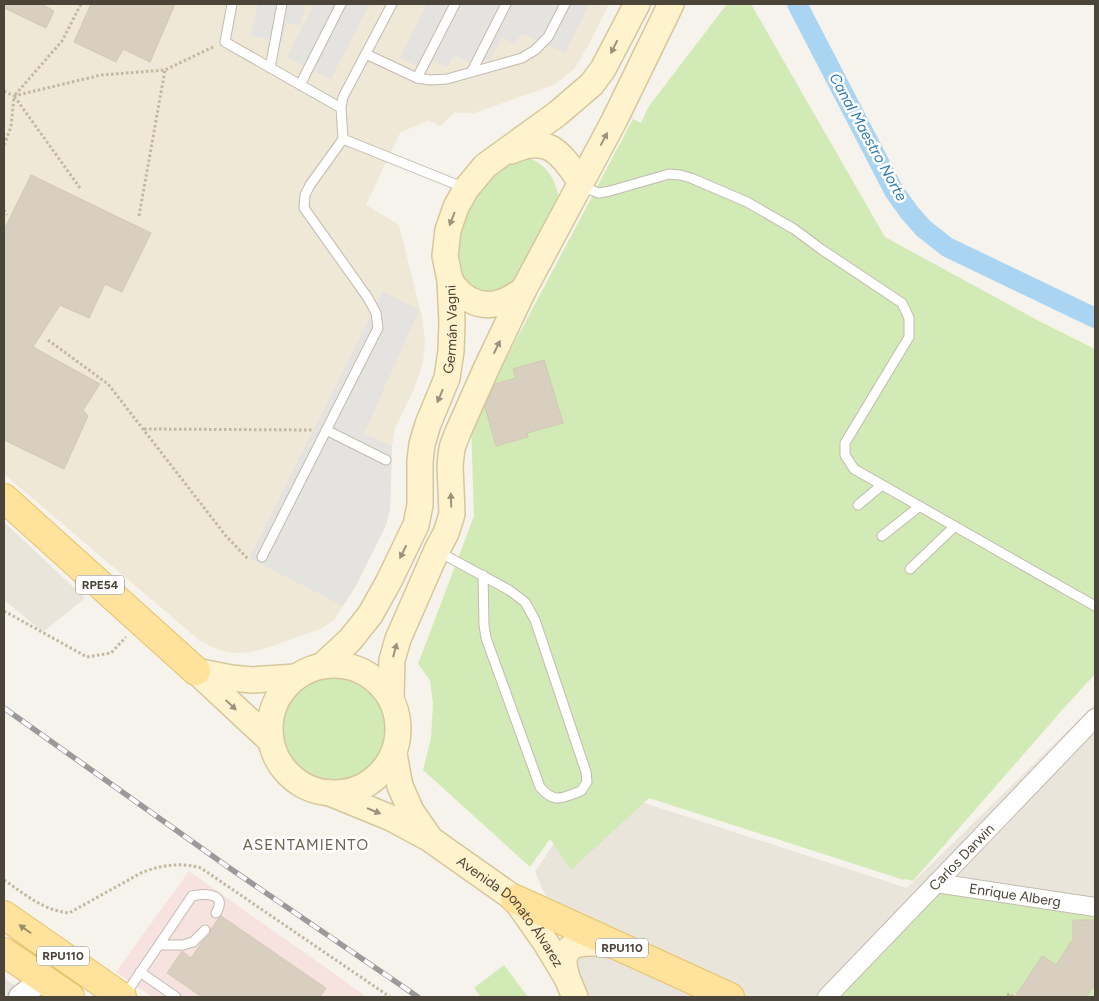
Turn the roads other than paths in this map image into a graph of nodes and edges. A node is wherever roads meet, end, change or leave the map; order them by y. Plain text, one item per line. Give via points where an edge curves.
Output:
1 (232, 4) edge
2 (282, 4) edge
3 (341, 4) edge
4 (392, 4) edge
5 (455, 4) edge
6 (506, 4) edge
7 (565, 4) edge
8 (637, 4) edge
9 (671, 4) edge
10 (366, 54) junction
11 (270, 68) junction
12 (472, 71) junction
13 (417, 78) junction
14 (300, 85) junction
15 (341, 108) junction
16 (343, 139) junction
17 (502, 154) junction
18 (581, 182) junction
19 (466, 189) junction
20 (450, 280) junction
21 (523, 291) junction
22 (326, 430) junction
23 (386, 460) dead end
24 (882, 485) junction
25 (4, 498) edge
26 (858, 505) dead end
27 (920, 506) junction
28 (955, 526) junction
29 (882, 536) dead end
30 (437, 550) junction
31 (262, 556) road end
32 (910, 568) dead end
33 (483, 575) junction
34 (1095, 606) edge
35 (323, 665) junction
36 (196, 672) junction
37 (296, 677) junction
38 (392, 699) junction
39 (1095, 718) edge
40 (271, 741) junction
41 (394, 754) junction
42 (329, 793) junction
43 (430, 839) junction
44 (936, 883) junction
45 (515, 899) junction
46 (1095, 907) edge
47 (216, 913) dead end
48 (4, 915) edge
49 (204, 930) dead end
50 (159, 945) junction
51 (615, 945) junction
52 (4, 952) edge
53 (140, 972) junction
54 (43, 979) junction
55 (571, 988) edge
56 (20, 997) edge
57 (70, 997) edge
58 (101, 997) edge
59 (123, 997) edge
60 (176, 997) edge
61 (730, 997) edge
62 (827, 997) edge

1 - 11 lane via 225,42
2 - 11 lane
3 - 14 lane
4 - 10 lane
5 - 13 lane
6 - 12 lane
7 - 12 lane via 548,37 535,50 522,58
8 -> 17 main road, Germán Vagni via 592,84
18 -> 9 main road
10 - 13 lane
10 - 15 lane
11 - 14 lane
12 - 13 lane via 447,78
14 - 15 lane
15 - 16 lane
16 - 19 lane
16 - 22 lane via 310,185 304,208 368,298 376,314 378,328
17 - 18 main road via 522,146 548,146
17 - 19 main road, Germán Vagni via 485,166
18 - 21 main road
18 - 24 lane via 599,193 669,174 691,178 747,202 794,229 902,303 909,318 909,337 845,443 845,455 854,469
19 -> 20 main road, Germán Vagni via 448,230 445,256
20 - 21 main road via 461,294 477,303 496,304
20 -> 35 main road, Germán Vagni via 451,351 447,378 422,444 420,505 416,525 370,616
30 -> 21 main road via 452,514 452,448
22 - 23 lane
22 - 31 lane
24 - 26 lane
24 - 27 lane
25 - 36 main road, RPE54
27 - 28 lane
27 - 29 lane
28 - 32 lane
28 - 34 lane
30 - 33 lane
38 -> 30 main road via 392,660 398,639
33 - 33 lane via 525,602 535,620 586,772 586,782 581,790 557,799 547,796 540,787 486,638
35 - 37 main road
35 - 38 main road via 344,665 362,670 384,687
36 - 37 main road via 252,680
36 -> 40 main road
37 - 40 main road via 274,705 270,720
38 - 41 main road via 399,726
39 - 44 street, Carlos Darwin
40 - 42 main road via 287,772 306,786
41 - 42 main road via 377,777 365,785
41 - 43 main road, Avenida Donato Álvarez via 400,786 411,811
42 -> 43 main road, Avenida Donato Álvarez via 392,818
43 - 45 main road, Avenida Donato Álvarez
44 - 46 street, Enrique Alberg
44 - 62 street, Carlos Darwin
45 - 51 main road, RPU110
45 - 55 main road, Avenida Donato Álvarez via 546,943
47 - 50 lane via 220,907 217,898 210,894 192,896
59 -> 48 main road, RPU110
49 - 50 lane via 193,942
50 - 53 lane
51 - 55 main road via 588,943 571,947 564,963
51 - 61 main road, RPU110
52 - 54 main road, RPU110
53 - 59 lane
53 - 60 lane
54 - 56 street
54 - 57 main road, RPU110
54 - 58 main road via 68,976

